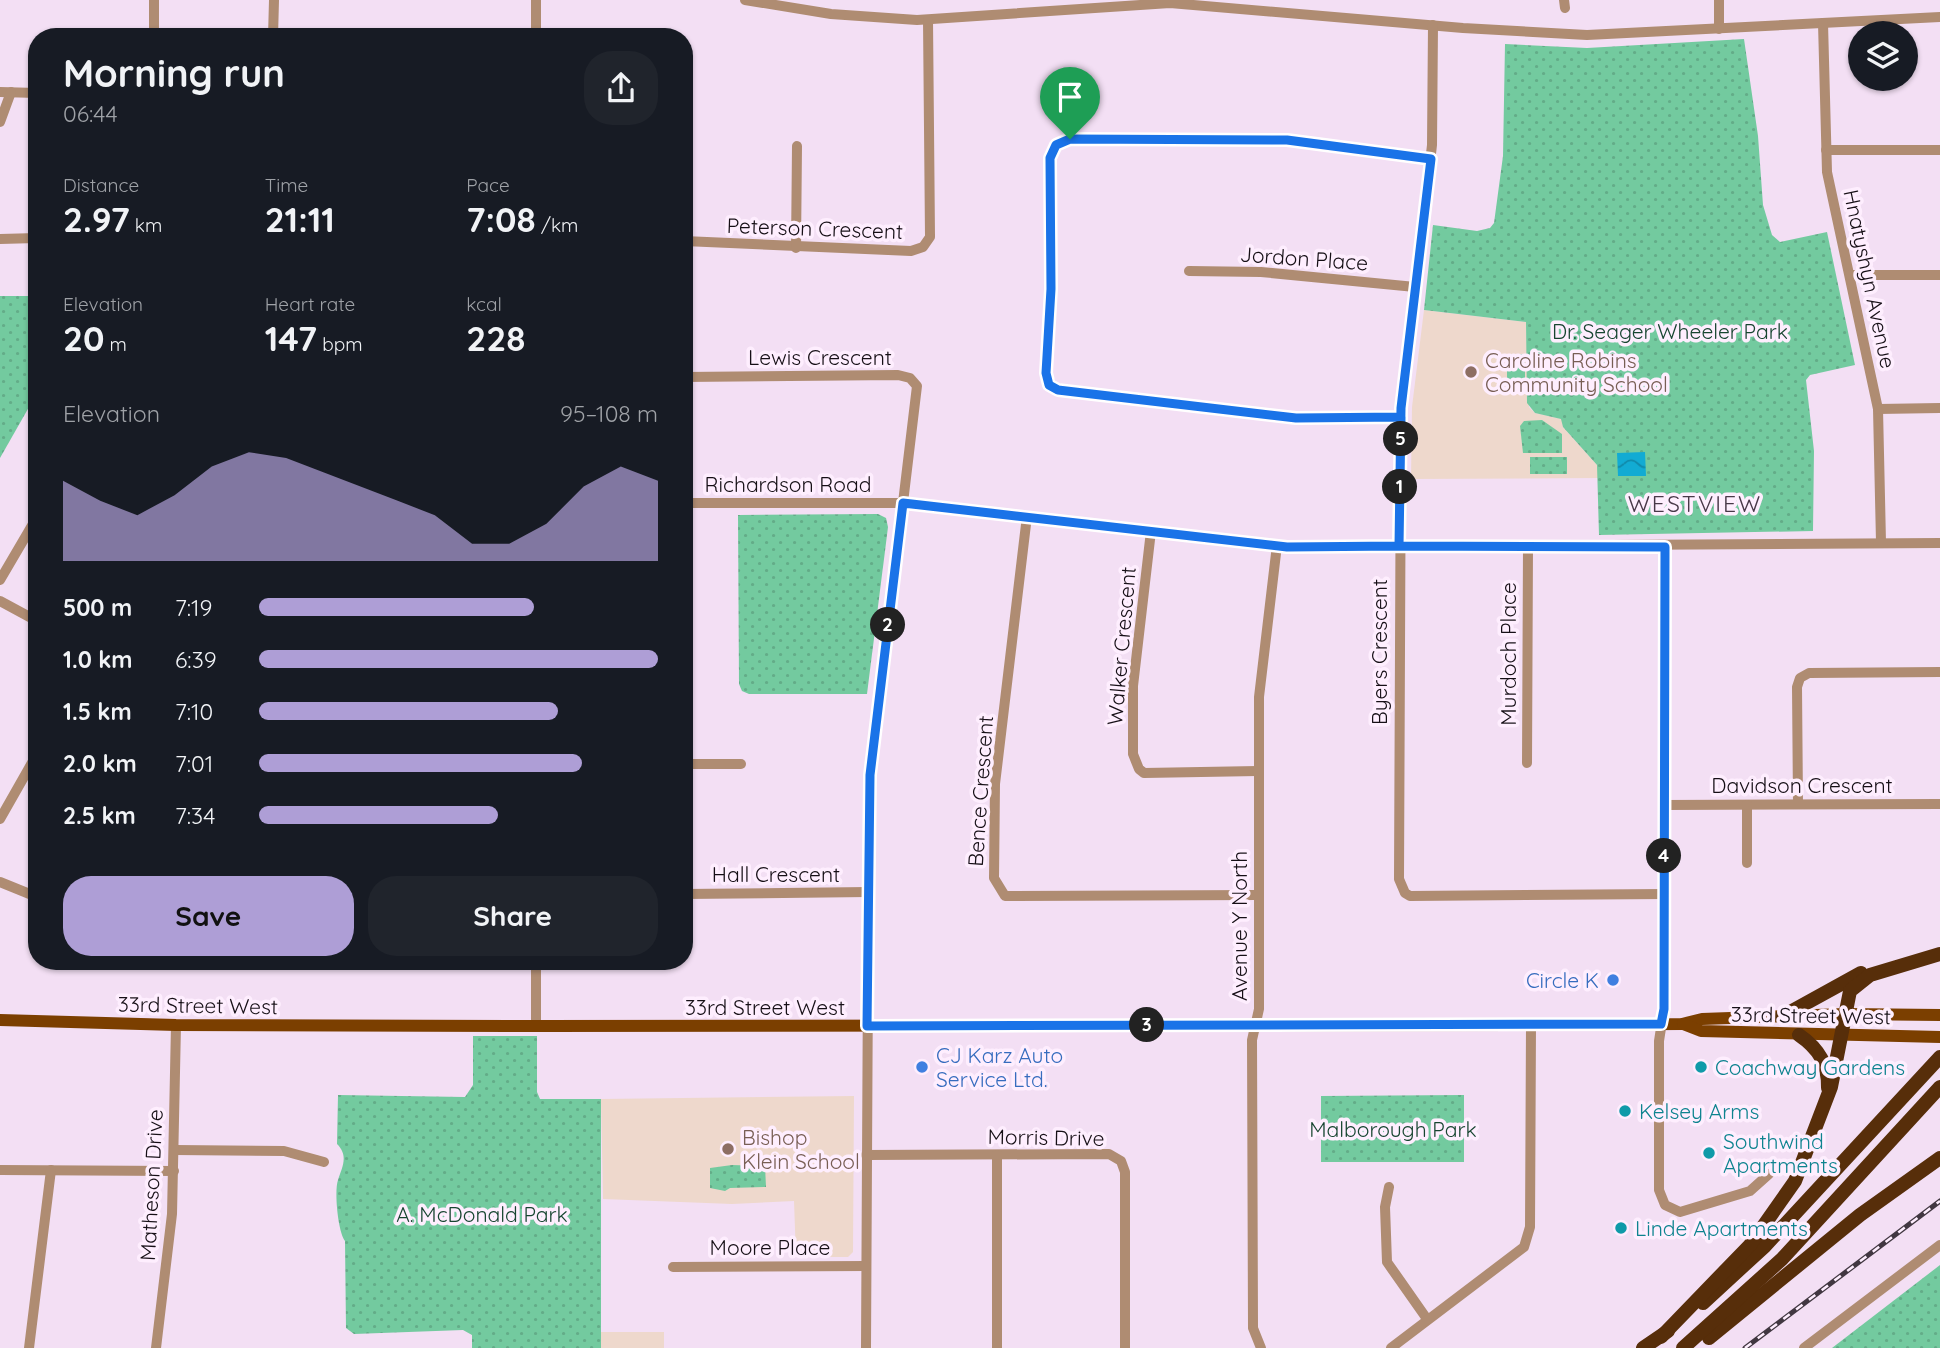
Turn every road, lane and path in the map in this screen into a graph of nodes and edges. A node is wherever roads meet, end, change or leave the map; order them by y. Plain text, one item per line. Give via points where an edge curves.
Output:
1 (154, 0) edge
2 (274, 0) edge
3 (536, 0) edge
4 (745, 0) edge
5 (1719, 0) edge
6 (1940, 17) edge
7 (928, 20) junction
8 (1823, 23) junction
9 (1433, 25) junction
10 (154, 28) edge
11 (273, 28) edge
12 (536, 28) edge
13 (1719, 29) junction
14 (5, 92) edge
15 (28, 93) edge
16 (0, 122) edge
17 (797, 146) dead end
18 (1826, 150) junction
19 (1940, 150) edge
20 (1431, 159) junction
21 (0, 239) edge
22 (28, 239) edge
23 (693, 242) edge
24 (796, 248) junction
25 (1189, 271) dead end
26 (1850, 275) junction
27 (1940, 275) edge
28 (1415, 287) junction
29 (693, 377) edge
30 (1940, 408) edge
31 (1878, 409) junction
32 (1401, 417) junction
33 (693, 503) edge
34 (903, 503) junction
35 (1027, 516) junction
36 (1152, 531) junction
37 (28, 532) edge
38 (1881, 542) junction
39 (1940, 543) edge
40 (1276, 545) junction
41 (1399, 546) junction
42 (1528, 546) junction
43 (1665, 547) junction
44 (0, 580) edge
45 (0, 601) edge
46 (28, 616) edge
47 (1940, 672) edge
48 (1527, 763) dead end
49 (693, 764) edge
50 (741, 764) dead end
51 (28, 769) edge
52 (1258, 771) junction
53 (1664, 804) junction
54 (1747, 804) junction
55 (1798, 804) junction
56 (1940, 804) edge
57 (0, 819) edge
58 (1747, 863) dead end
59 (0, 882) edge
60 (868, 892) junction
61 (28, 893) edge
62 (693, 894) edge
63 (1665, 894) junction
64 (1258, 895) junction
65 (1940, 953) edge
66 (536, 970) edge
67 (1845, 1014) junction
68 (1940, 1015) edge
69 (1781, 1017) junction
70 (0, 1020) edge
71 (58, 1022) junction
72 (1661, 1024) junction
73 (1682, 1024) junction
74 (176, 1025) junction
75 (1255, 1025) junction
76 (1531, 1025) junction
77 (536, 1026) junction
78 (867, 1026) junction
79 (0, 1028) edge
80 (1798, 1035) junction
81 (1843, 1036) junction
82 (1940, 1037) edge
83 (1938, 1059) edge
84 (1940, 1087) edge
85 (1825, 1107) junction
86 (175, 1150) junction
87 (866, 1155) junction
88 (997, 1155) junction
89 (1940, 1158) edge
90 (324, 1162) dead end
91 (0, 1170) edge
92 (51, 1170) junction
93 (174, 1171) junction
94 (1769, 1174) dead end
95 (1389, 1187) dead end
96 (1940, 1245) edge
97 (866, 1266) junction
98 (673, 1267) dead end
99 (1427, 1319) junction
100 (1661, 1337) junction
101 (29, 1348) edge
102 (156, 1348) edge
103 (866, 1348) edge
104 (997, 1348) edge
105 (1125, 1348) edge
106 (1261, 1348) edge
107 (1391, 1348) edge
108 (1643, 1348) edge
109 (1683, 1348) edge
110 (1697, 1348) edge
111 (1804, 1348) edge

1 - 10 street
2 - 11 street
3 - 12 street
4 - 7 street via 831,14
5 - 13 street
6 - 8 street
7 - 9 street via 1170,3
7 - 24 street, Peterson Crescent via 927,244 911,251
8 - 13 street
8 - 18 street, Hnatyshyn Avenue
9 - 13 street via 1587,35
9 - 20 street, Byers Crescent
14 - 15 street
14 - 16 street
17 - 24 street
18 - 19 street
18 - 26 street, Hnatyshyn Avenue
20 - 28 street, Byers Crescent
20 - 32 street via 1267,139 1070,139 1056,145 1050,158 1046,373 1053,388 1296,418
21 - 22 street
23 - 24 street, Peterson Crescent
25 - 28 street, Jordon Place via 1271,273
26 - 27 street
26 - 31 street, Hnatyshyn Avenue
28 - 32 street, Byers Crescent
29 - 34 street, Lewis Crescent via 910,378 918,394
30 - 31 street
31 - 38 street, Hnatyshyn Avenue
32 - 41 street, Byers Crescent
33 - 34 street, Richardson Road
34 - 35 street, Richardson Road
34 - 60 street via 870,775
35 - 36 street, Richardson Road
35 - 64 street, Bence Crescent via 995,784 994,878 998,888 1005,896
36 - 40 street, Richardson Road
36 - 52 street, Walker Crescent via 1133,687 1136,764 1144,773
37 - 44 street
38 - 39 street, Richardson Road
38 - 43 street, Richardson Road
40 - 41 street, Richardson Road
40 - 52 street, Avenue Y North via 1259,687
41 - 42 street, Richardson Road
41 - 63 street, Byers Crescent via 1399,879 1405,893
42 - 43 street, Richardson Road
42 - 48 street, Murdoch Place
43 - 53 street
45 - 46 street
47 - 55 street via 1809,673 1800,678
49 - 50 street
51 - 57 street
52 - 64 street, Avenue Y North
53 - 54 street, Davidson Crescent
53 - 63 street
54 - 55 street, Davidson Crescent
54 - 58 street
55 - 56 street, Davidson Crescent
59 - 61 street
60 - 62 street, Hall Crescent
60 - 78 street
63 - 72 street
64 - 75 street, Avenue Y North via 1259,1009
65 - 67 highway via 1861,980 1850,991
65 - 69 highway via 1869,970
66 - 77 street
67 - 68 main road, 33rd Street West
67 - 69 main road, 33rd Street West
67 - 81 highway
69 - 73 main road, 33rd Street West via 1702,1019
70 - 71 main road, 33rd Street West
71 - 74 main road, 33rd Street West
71 - 79 main road, 33rd Street West
72 - 73 main road, 33rd Street West
72 - 76 main road, 33rd Street West
72 - 94 street via 1658,1182 1665,1205 1679,1212 1694,1209 1750,1191
73 - 80 main road, 33rd Street West via 1701,1031
74 - 77 main road, 33rd Street West
74 - 86 street, Matheson Drive
75 - 76 main road, 33rd Street West
75 - 78 main road, 33rd Street West
75 - 106 street, Avenue Y North via 1253,1328
76 - 99 street via 1530,1227 1524,1247
77 - 78 main road, 33rd Street West
78 - 87 street
80 - 81 main road, 33rd Street West
80 - 85 highway via 1814,1047 1825,1067
81 - 82 main road, 33rd Street West
81 - 85 highway
83 - 100 highway via 1765,1246
84 - 109 highway via 1782,1259
85 - 100 highway via 1802,1167 1773,1215
86 - 90 street via 284,1151
86 - 93 street, Matheson Drive
87 - 88 street, Morris Drive
87 - 97 street
88 - 104 street
88 - 105 street, Morris Drive via 1109,1154 1121,1161 1125,1172
89 - 110 highway via 1860,1215
91 - 92 street
92 - 93 street
92 - 101 street
93 - 102 street, Matheson Drive
95 - 99 street via 1387,1262
96 - 111 street
97 - 98 street, Moore Place
97 - 103 street
99 - 107 street
100 - 108 highway

